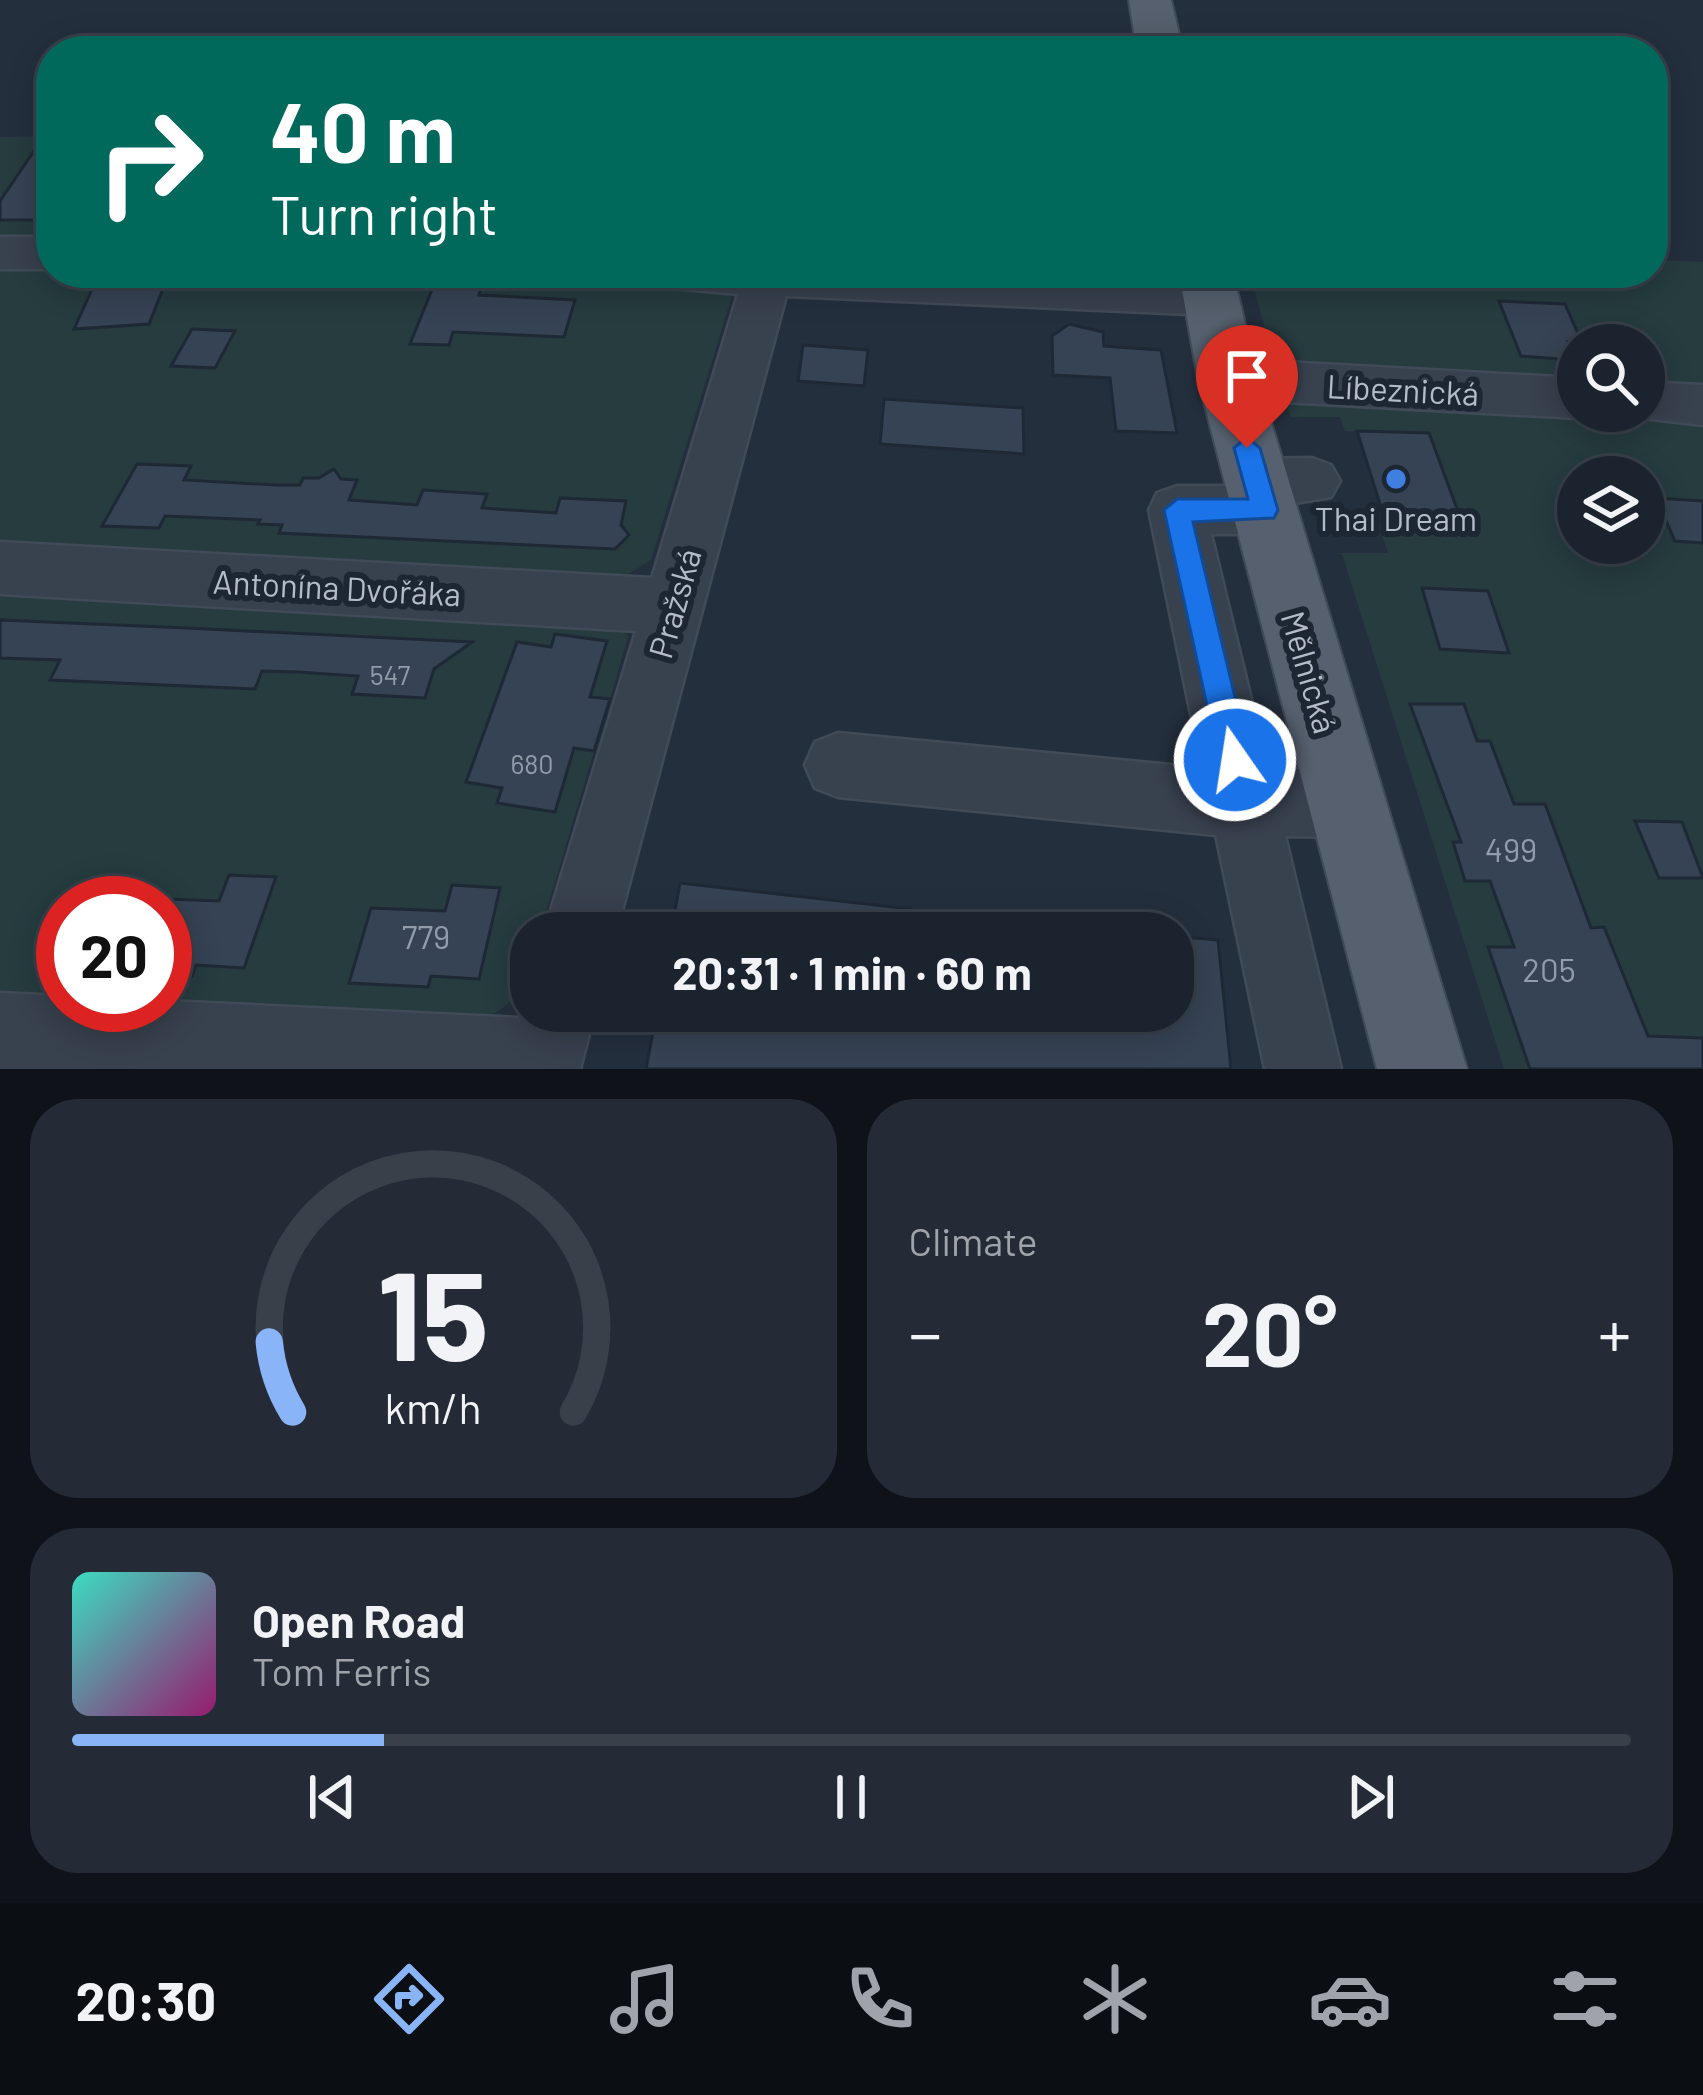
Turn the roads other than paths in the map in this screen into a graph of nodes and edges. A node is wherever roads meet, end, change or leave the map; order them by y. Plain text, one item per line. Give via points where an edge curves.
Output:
1 (1150, 0) edge
2 (1157, 36) edge
3 (36, 253) edge
4 (0, 254) edge
5 (764, 288) edge
6 (1210, 288) edge
7 (1228, 379) junction
8 (1557, 397) edge
9 (1665, 403) edge
10 (1703, 405) edge
11 (1278, 491) junction
12 (0, 568) edge
13 (673, 606) junction
14 (838, 765) dead end
15 (1244, 802) junction
16 (1347, 803) junction
17 (586, 912) edge
18 (0, 1031) edge
19 (548, 1046) edge
20 (1303, 1069) edge
21 (1422, 1069) edge

1 - 2 main road
3 - 4 street
5 - 13 street, Pražská
6 - 7 main road, Mělnická
7 - 8 street, Líbeznická
7 - 11 main road, Mělnická
9 - 10 street
11 - 15 street via 1177,510
11 - 16 main road, Mělnická
12 - 13 street, Antonína Dvořáka
13 - 17 street, Pražská
14 - 15 street
15 - 16 street
15 - 20 street
16 - 21 main road, Mělnická
18 - 19 street

